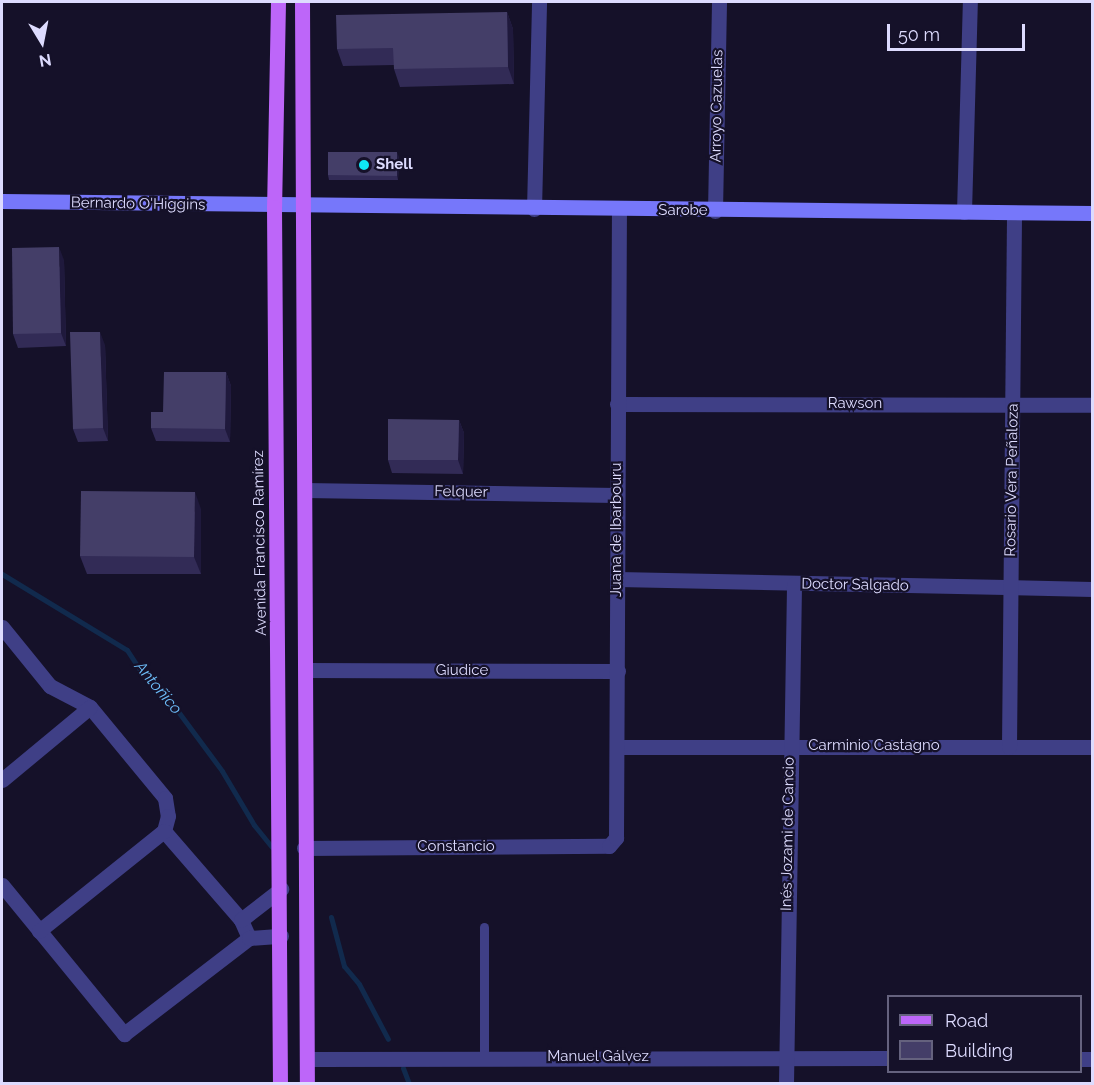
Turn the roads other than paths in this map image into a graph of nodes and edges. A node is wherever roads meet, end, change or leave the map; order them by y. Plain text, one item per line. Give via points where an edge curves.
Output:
1 (278, 2) edge
2 (302, 2) edge
3 (539, 2) edge
4 (719, 2) edge
5 (969, 2) edge
6 (2, 201) edge
7 (274, 207) junction
8 (301, 207) junction
9 (534, 209) junction
10 (620, 210) junction
11 (715, 211) junction
12 (964, 212) junction
13 (1014, 213) junction
14 (1092, 213) edge
15 (617, 404) junction
16 (1013, 404) junction
17 (1092, 405) edge
18 (305, 489) junction
19 (616, 495) junction
20 (618, 579) junction
21 (794, 584) junction
22 (1011, 587) junction
23 (1092, 589) edge
24 (2, 627) edge
25 (306, 670) junction
26 (618, 671) junction
27 (90, 707) junction
28 (789, 746) junction
29 (619, 747) junction
30 (1009, 747) junction
31 (1092, 747) edge
32 (2, 780) edge
33 (164, 831) junction
34 (609, 846) joint
35 (304, 848) junction
36 (2, 885) edge
37 (281, 890) junction
38 (241, 920) junction
39 (484, 927) dead end
40 (39, 931) junction
41 (281, 936) junction
42 (249, 939) junction
43 (483, 1057) junction
44 (786, 1058) junction
45 (887, 1058) edge
46 (307, 1059) junction
47 (280, 1083) edge
48 (307, 1083) edge
49 (786, 1083) edge

1 - 7 main road, Avenida Francisco Ramírez
2 - 8 main road
3 - 9 street
4 - 11 street, Arroyo Cazuelas
5 - 12 street
6 - 7 street, Bernardo O'Higgins
7 - 8 street, Sarobe
7 - 37 main road, Avenida Francisco Ramírez
8 - 9 street, Sarobe
8 - 18 main road
9 - 10 street, Sarobe
10 - 11 street, Sarobe
10 - 15 street, Juana de Ibarbouru
11 - 12 street, Sarobe
12 - 13 street, Sarobe
13 - 14 street, Sarobe
13 - 16 street, Rosario Vera Peñaloza
15 - 16 street, Rawson
15 - 19 street, Juana de Ibarbouru
16 - 17 street, Rawson
16 - 22 street, Rosario Vera Peñaloza
18 - 19 street, Felquer
18 - 25 main road
19 - 20 street, Juana de Ibarbouru
20 - 21 street, Doctor Salgado
20 - 26 street, Juana de Ibarbouru
21 - 22 street, Doctor Salgado
21 - 28 street, Inés Jozami de Cancio
22 - 23 street, Doctor Salgado
22 - 30 street, Rosario Vera Peñaloza
24 - 27 street via 50,686
25 - 26 street, Giudice
25 - 35 main road
26 - 29 street, Juana de Ibarbouru
27 - 32 street
27 - 33 street via 165,798 168,816
28 - 29 street, Carminio Castagno
28 - 30 street, Carminio Castagno
28 - 44 street, Inés Jozami de Cancio
29 - 34 street, Juana de Ibarbouru via 616,838
30 - 31 street, Carminio Castagno
33 - 38 street
33 - 40 street
34 - 35 street, Constancio
35 - 46 main road
36 - 40 street
37 - 38 street
37 - 41 main road, Avenida Francisco Ramírez
38 - 42 street
39 - 43 lane
40 - 42 street via 124,1034
41 - 42 street
41 - 47 main road, Avenida Francisco Ramírez
43 - 44 street, Manuel Gálvez
43 - 46 street, Manuel Gálvez
44 - 45 street, Manuel Gálvez
44 - 49 street, Inés Jozami de Cancio
46 - 48 main road

